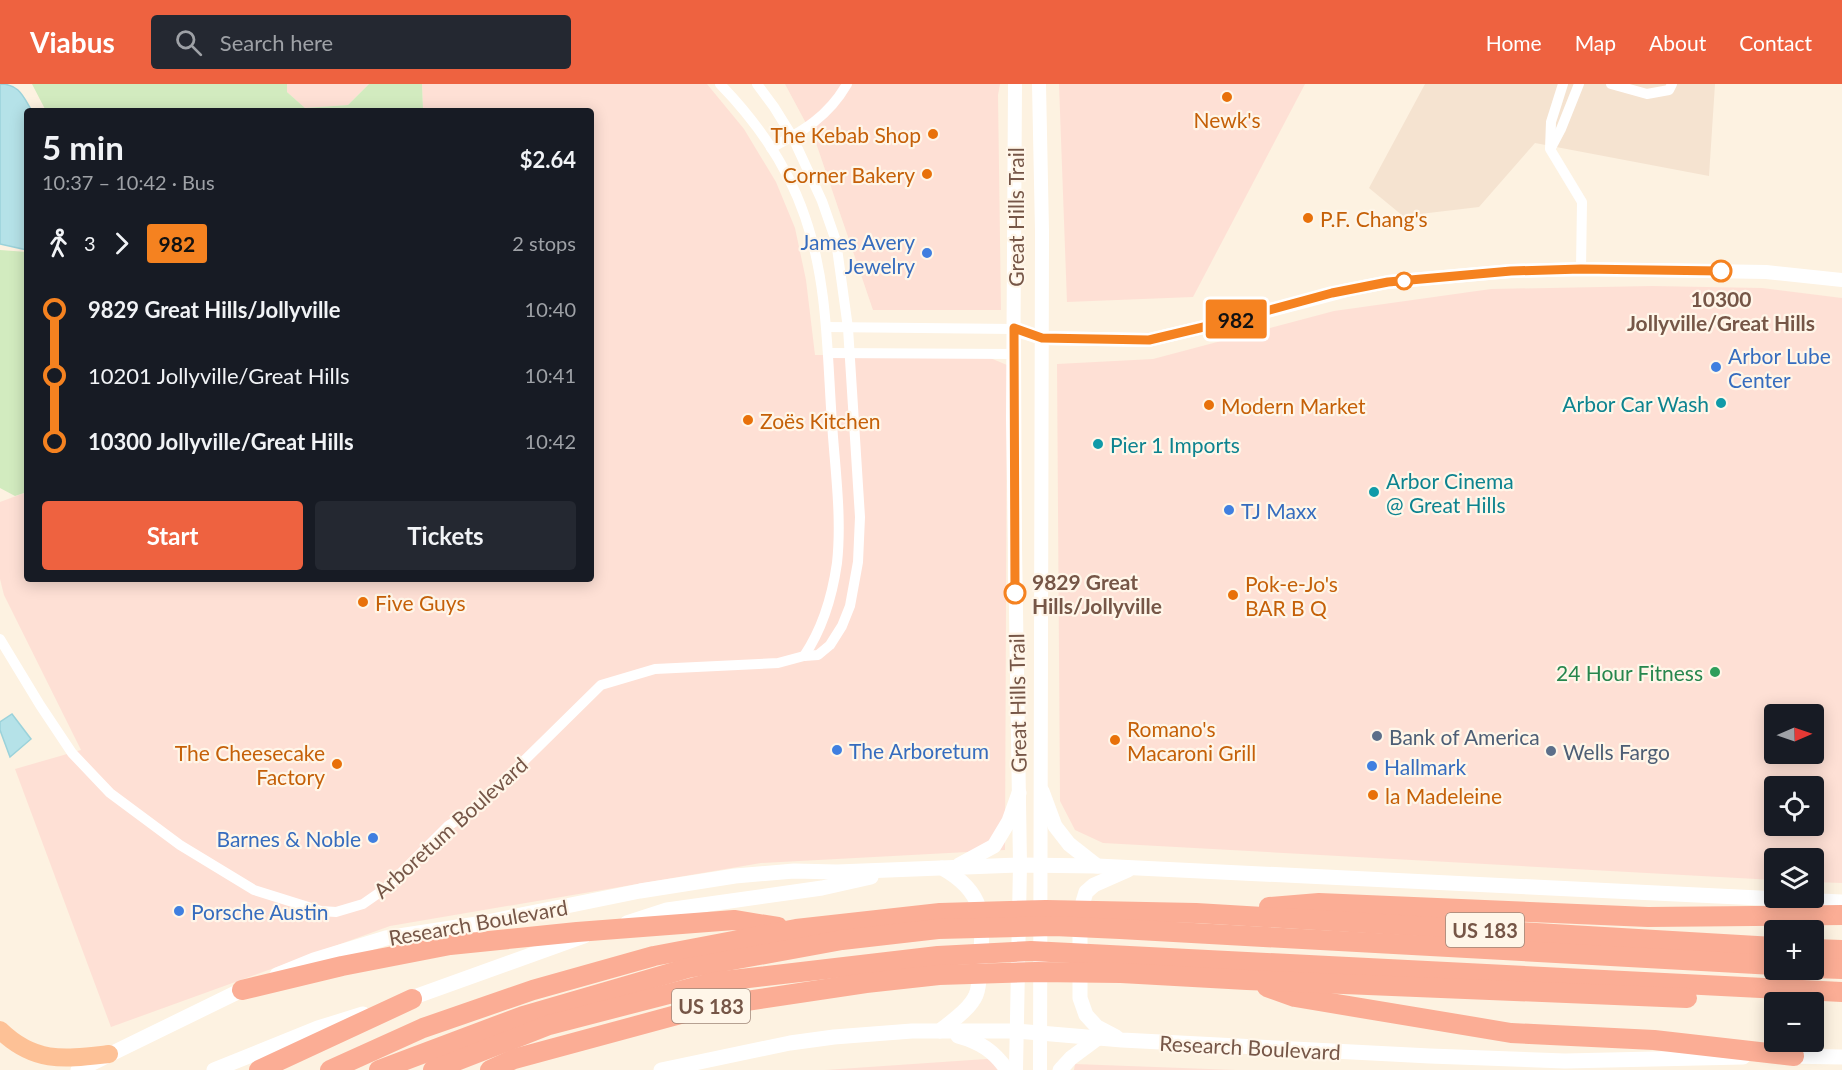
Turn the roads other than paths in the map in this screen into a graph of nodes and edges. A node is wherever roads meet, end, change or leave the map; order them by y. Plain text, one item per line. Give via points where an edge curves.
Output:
1 (720, 84) edge
2 (756, 84) edge
3 (847, 84) edge
4 (1015, 84) edge
5 (1039, 84) edge
6 (1563, 84) edge
7 (1579, 84) edge
8 (1611, 84) edge
9 (1672, 84) edge
10 (792, 136) junction
11 (771, 148) junction
12 (1550, 149) junction
13 (1581, 269) junction
14 (1842, 280) edge
15 (826, 327) junction
16 (848, 328) junction
17 (1014, 328) junction
18 (1042, 338) junction
19 (828, 353) junction
20 (850, 354) junction
21 (1014, 354) junction
22 (0, 639) edge
23 (804, 656) junction
24 (1042, 791) junction
25 (1019, 793) junction
26 (1020, 865) junction
27 (1042, 866) junction
28 (1097, 866) junction
29 (949, 867) junction
30 (1133, 868) junction
31 (903, 869) junction
32 (1842, 902) edge
33 (1196, 914) junction
34 (1842, 915) edge
35 (939, 921) junction
36 (1122, 921) junction
37 (796, 929) junction
38 (1764, 945) edge
39 (1824, 949) edge
40 (1842, 950) edge
41 (1120, 964) junction
42 (1764, 964) edge
43 (938, 966) junction
44 (1824, 968) edge
45 (1842, 969) edge
46 (1247, 980) junction
47 (242, 990) junction
48 (1842, 992) edge
49 (412, 999) junction
50 (1764, 1001) edge
51 (1824, 1003) edge
52 (1842, 1004) edge
53 (0, 1030) edge
54 (940, 1031) junction
55 (1016, 1031) junction
56 (1040, 1033) junction
57 (1098, 1038) junction
58 (1122, 1040) junction
59 (579, 1041) junction
60 (109, 1054) junction
61 (1794, 1056) junction
62 (1842, 1057) edge
63 (78, 1070) edge
64 (214, 1070) edge
65 (259, 1070) edge
66 (330, 1070) edge
67 (379, 1070) edge
68 (433, 1070) edge
69 (490, 1070) edge
70 (529, 1070) edge
71 (661, 1070) edge
72 (1007, 1070) edge
73 (1016, 1070) edge
74 (1040, 1070) edge
75 (1060, 1070) edge

1 - 11 street via 744,109
2 - 10 street, Arboretum Boulevard
3 - 10 street via 827,113
4 - 17 street, Great Hills Trail
5 - 18 street, Great Hills Trail
6 - 12 street via 1551,122
7 - 12 street
8 - 9 street via 1647,94 1669,90
10 - 11 street
10 - 16 street, Arboretum Boulevard via 836,241
11 - 15 street via 810,233 819,264
12 - 13 street via 1582,202
13 - 14 street via 1766,272
13 - 18 street via 1388,282 1149,340
15 - 16 street
15 - 19 street
16 - 17 street
16 - 20 street, Arboretum Boulevard
17 - 18 street
17 - 21 street, Great Hills Trail
18 - 21 street
18 - 24 street, Great Hills Trail
19 - 20 street
19 - 23 street via 838,552 824,619
20 - 21 street
20 - 23 street, Arboretum Boulevard via 860,517 854,585 842,626 830,645 818,655
21 - 25 street, Great Hills Trail
22 - 23 street, Arboretum Boulevard via 72,753 110,793 180,845 254,890 336,912 363,904 386,888 447,826 477,807 600,685 655,669 778,663
24 - 27 street, Great Hills Trail
24 - 28 main road via 1055,826 1069,844
25 - 26 street, Great Hills Trail
25 - 29 main road via 994,846
26 - 27 main road, Research Boulevard
26 - 29 main road, Research Boulevard
26 - 55 street, Great Hills Trail
27 - 28 main road, Research Boulevard
27 - 56 street, Great Hills Trail
28 - 30 main road, Research Boulevard
29 - 31 main road, Research Boulevard
29 - 54 main road via 973,893 981,910 981,948 976,994
30 - 32 main road, Research Boulevard
30 - 58 main road via 1094,885 1086,892 1080,912 1080,998 1086,1016 1097,1028
31 - 47 main road, Research Boulevard via 764,873 640,891 386,938 314,960
31 - 49 main road, Research Boulevard via 822,888 667,910
33 - 34 highway via 1319,903 1676,918
33 - 36 highway, US 183
33 - 38 highway, US 183
35 - 36 highway, US 183 via 1046,910
35 - 37 highway, US 183
35 - 67 highway via 688,968 523,1016
36 - 42 highway
37 - 47 highway via 734,920 450,945
37 - 66 highway, US 183 via 654,956 533,990 423,1028
39 - 40 highway
41 - 43 highway, US 183 via 1035,972
41 - 46 highway, US 183
41 - 48 highway
43 - 59 highway, US 183 via 866,983 706,1007
43 - 68 highway via 715,982 549,1024
44 - 45 highway
46 - 50 highway, US 183
46 - 61 highway via 1294,997 1511,1033 1654,1040
47 - 60 main road, Research Boulevard
49 - 64 main road, Research Boulevard via 318,1028
49 - 65 highway
51 - 52 highway
53 - 60 highway via 13,1043 37,1054 71,1058
54 - 55 main road, Research Boulevard
54 - 71 main road, Research Boulevard via 790,1043
54 - 72 main road via 982,1045
55 - 56 main road, Research Boulevard
55 - 73 street, Great Hills Trail
56 - 57 main road, Research Boulevard
56 - 74 street, Great Hills Trail
57 - 58 main road, Research Boulevard
57 - 75 main road
58 - 61 main road, Research Boulevard via 1565,1061
59 - 69 highway, US 183 via 514,1059
59 - 70 highway
60 - 63 main road, Research Boulevard
61 - 62 main road, Research Boulevard

